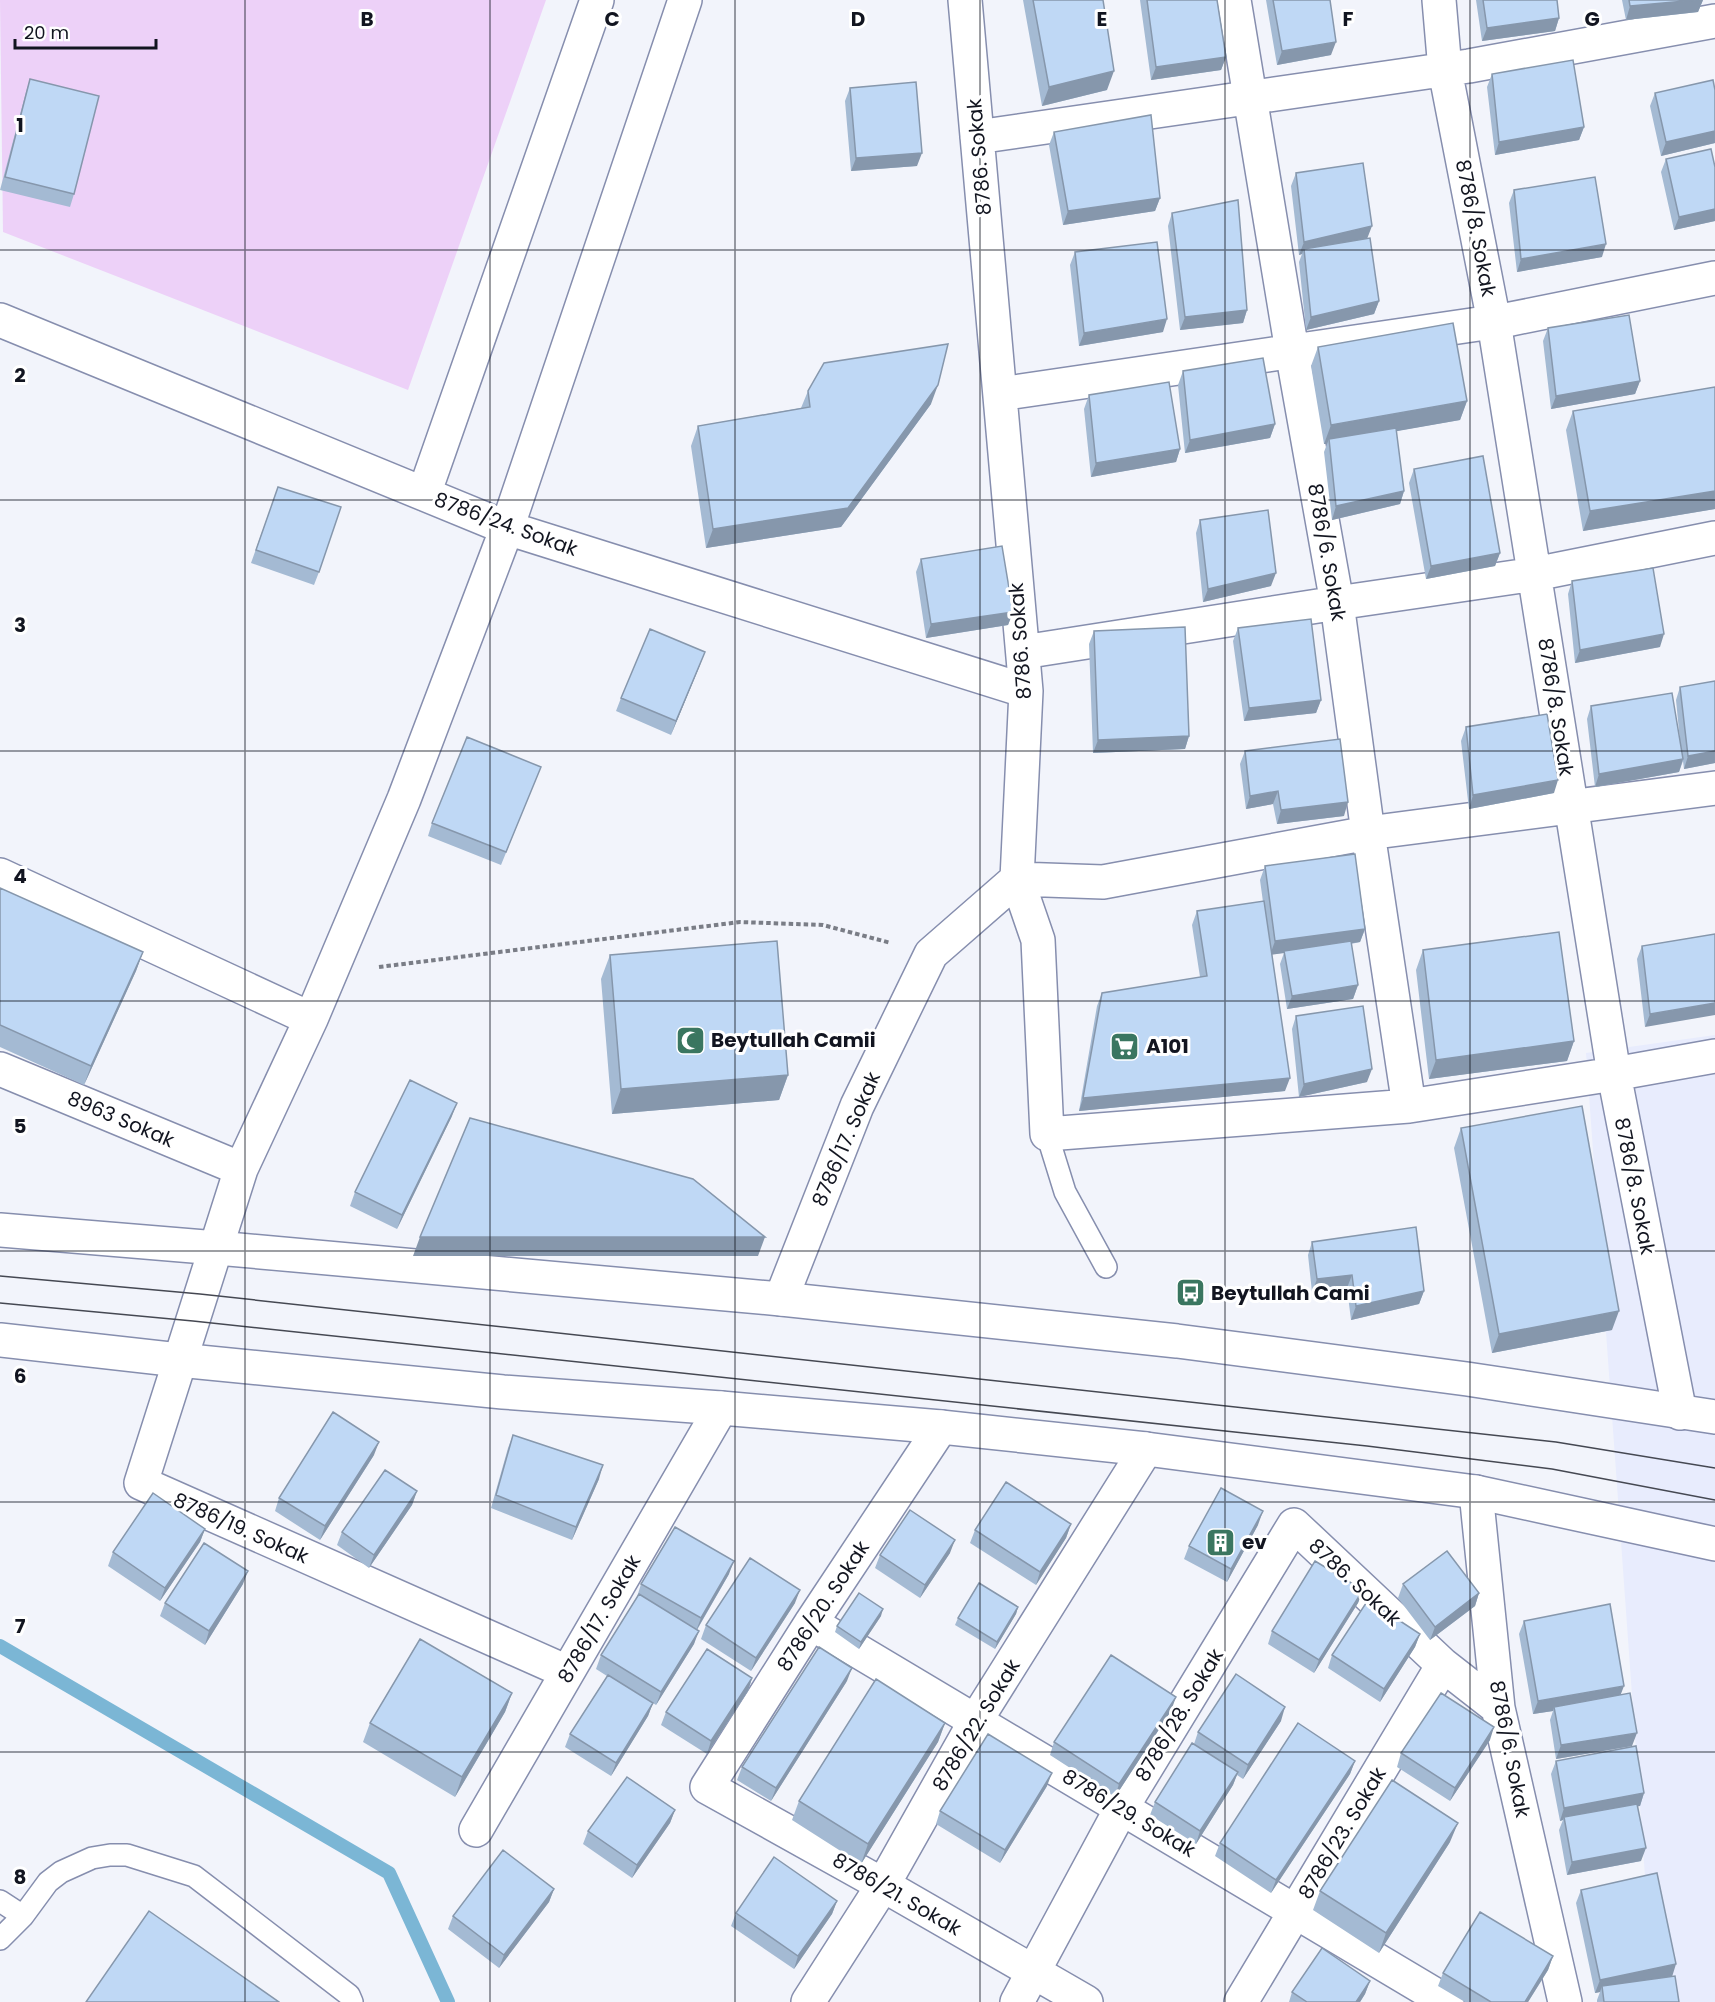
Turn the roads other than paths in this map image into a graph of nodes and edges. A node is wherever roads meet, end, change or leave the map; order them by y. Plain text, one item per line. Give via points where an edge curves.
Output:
1 (597, 0) edge
2 (685, 0) edge
3 (964, 0) edge
4 (1234, 0) edge
5 (1439, 0) edge
6 (1715, 21) edge
7 (1445, 70) junction
8 (1249, 98) junction
9 (977, 137) junction
10 (1715, 278) edge
11 (0, 320) edge
12 (1494, 321) junction
13 (1292, 351) junction
14 (1000, 394) junction
15 (424, 494) junction
16 (507, 528) junction
17 (1715, 538) edge
18 (1535, 574) junction
19 (1336, 603) junction
20 (1023, 652) junction
21 (1026, 691) junction
22 (1715, 788) edge
23 (1572, 807) junction
24 (1368, 833) junction
25 (0, 875) edge
26 (1017, 879) junction
27 (311, 1019) junction
28 (1715, 1056) edge
29 (0, 1069) edge
30 (1614, 1074) junction
31 (1409, 1106) junction
32 (1047, 1134) junction
33 (241, 1169) junction
34 (0, 1230) edge
35 (217, 1248) junction
36 (1106, 1267) dead end
37 (781, 1299) junction
38 (0, 1340) edge
39 (179, 1360) junction
40 (721, 1408) junction
41 (1680, 1413) junction
42 (1715, 1417) edge
43 (941, 1427) junction
44 (1146, 1449) junction
45 (1476, 1492) junction
46 (1294, 1525) joint
47 (1715, 1545) edge
48 (811, 1623) junction
49 (1443, 1665) junction
50 (567, 1672) junction
51 (1498, 1708) junction
52 (976, 1720) junction
53 (707, 1787) joint
54 (1121, 1809) junction
55 (476, 1830) dead end
56 (883, 1885) junction
57 (0, 1901) edge
58 (1295, 1912) junction
59 (23, 1916) junction
60 (0, 1939) edge
61 (1032, 1972) junction
62 (352, 2002) edge
63 (808, 2002) edge
64 (1017, 2002) edge
65 (1086, 2002) edge
66 (1241, 2002) edge
67 (1447, 2002) edge
68 (1565, 2002) edge

1 - 15 street
2 - 16 street, 8786/19. Sokak
3 - 9 street, 8786. Sokak
4 - 8 street, 8786/6. Sokak
5 - 7 street, 8786/8. Sokak
6 - 7 street
7 - 8 street
7 - 12 street, 8786/8. Sokak
8 - 9 street
8 - 13 street, 8786/6. Sokak
9 - 14 street, 8786. Sokak
10 - 12 street
11 - 15 street, 8786/24. Sokak
12 - 13 street
12 - 18 street, 8786/8. Sokak
13 - 14 street
13 - 19 street, 8786/6. Sokak
14 - 20 street, 8786. Sokak
15 - 16 street, 8786/24. Sokak
16 - 21 street, 8786/24. Sokak
16 - 27 street, 8786/19. Sokak via 404,799
17 - 18 street
18 - 19 street
18 - 23 street, 8786/8. Sokak
19 - 20 street
19 - 24 street, 8786/6. Sokak
20 - 21 street, 8786. Sokak
21 - 26 street, 8786. Sokak
22 - 23 street
23 - 24 street
23 - 30 street, 8786/8. Sokak
24 - 26 street via 1103,882
24 - 31 street, 8786/6. Sokak
25 - 27 street
26 - 32 street, 8786. Sokak via 1038,940
26 - 37 street, 8786/17. Sokak via 932,954 857,1106
27 - 33 street, 8786/19. Sokak
28 - 30 street
29 - 33 street, 8963 Sokak
30 - 31 street
30 - 41 street, 8786/8. Sokak
31 - 32 street
32 - 36 lane, 8786. Sokak via 1065,1192
33 - 35 street, 8786/19. Sokak
34 - 35 street
35 - 37 street
35 - 39 street, 8786/19. Sokak
37 - 41 street via 1178,1341 1467,1379
38 - 39 street
39 - 40 street via 503,1392
39 - 50 street, 8786/19. Sokak via 141,1483
40 - 43 street
40 - 50 street, 8786/17. Sokak
41 - 42 street
43 - 44 street
43 - 48 street, 8786/20. Sokak
44 - 45 street
44 - 52 street, 8786/22. Sokak
45 - 47 street
45 - 51 street, 8786/6. Sokak
46 - 49 street, 8786. Sokak
46 - 54 street, 8786/28. Sokak
48 - 52 street, 8786/29. Sokak
48 - 53 street, 8786/20. Sokak
49 - 51 street, 8786. Sokak
49 - 58 street, 8786/23. Sokak
50 - 55 street, 8786/17. Sokak
51 - 68 street, 8786/6. Sokak
52 - 54 street, 8786/29. Sokak
52 - 56 street, 8786/22. Sokak
53 - 56 street, 8786/21. Sokak
54 - 58 street, 8786/29. Sokak
54 - 61 street, 8786/28. Sokak
56 - 61 street, 8786/21. Sokak
56 - 63 street, 8786/22. Sokak
57 - 59 lane
58 - 66 street, 8786/23. Sokak
58 - 67 street, 8786/29. Sokak
59 - 60 lane
59 - 62 lane via 48,1882 62,1872 92,1858 128,1856 194,1876 349,1995
61 - 64 street, 8786/28. Sokak
61 - 65 street, 8786/21. Sokak

